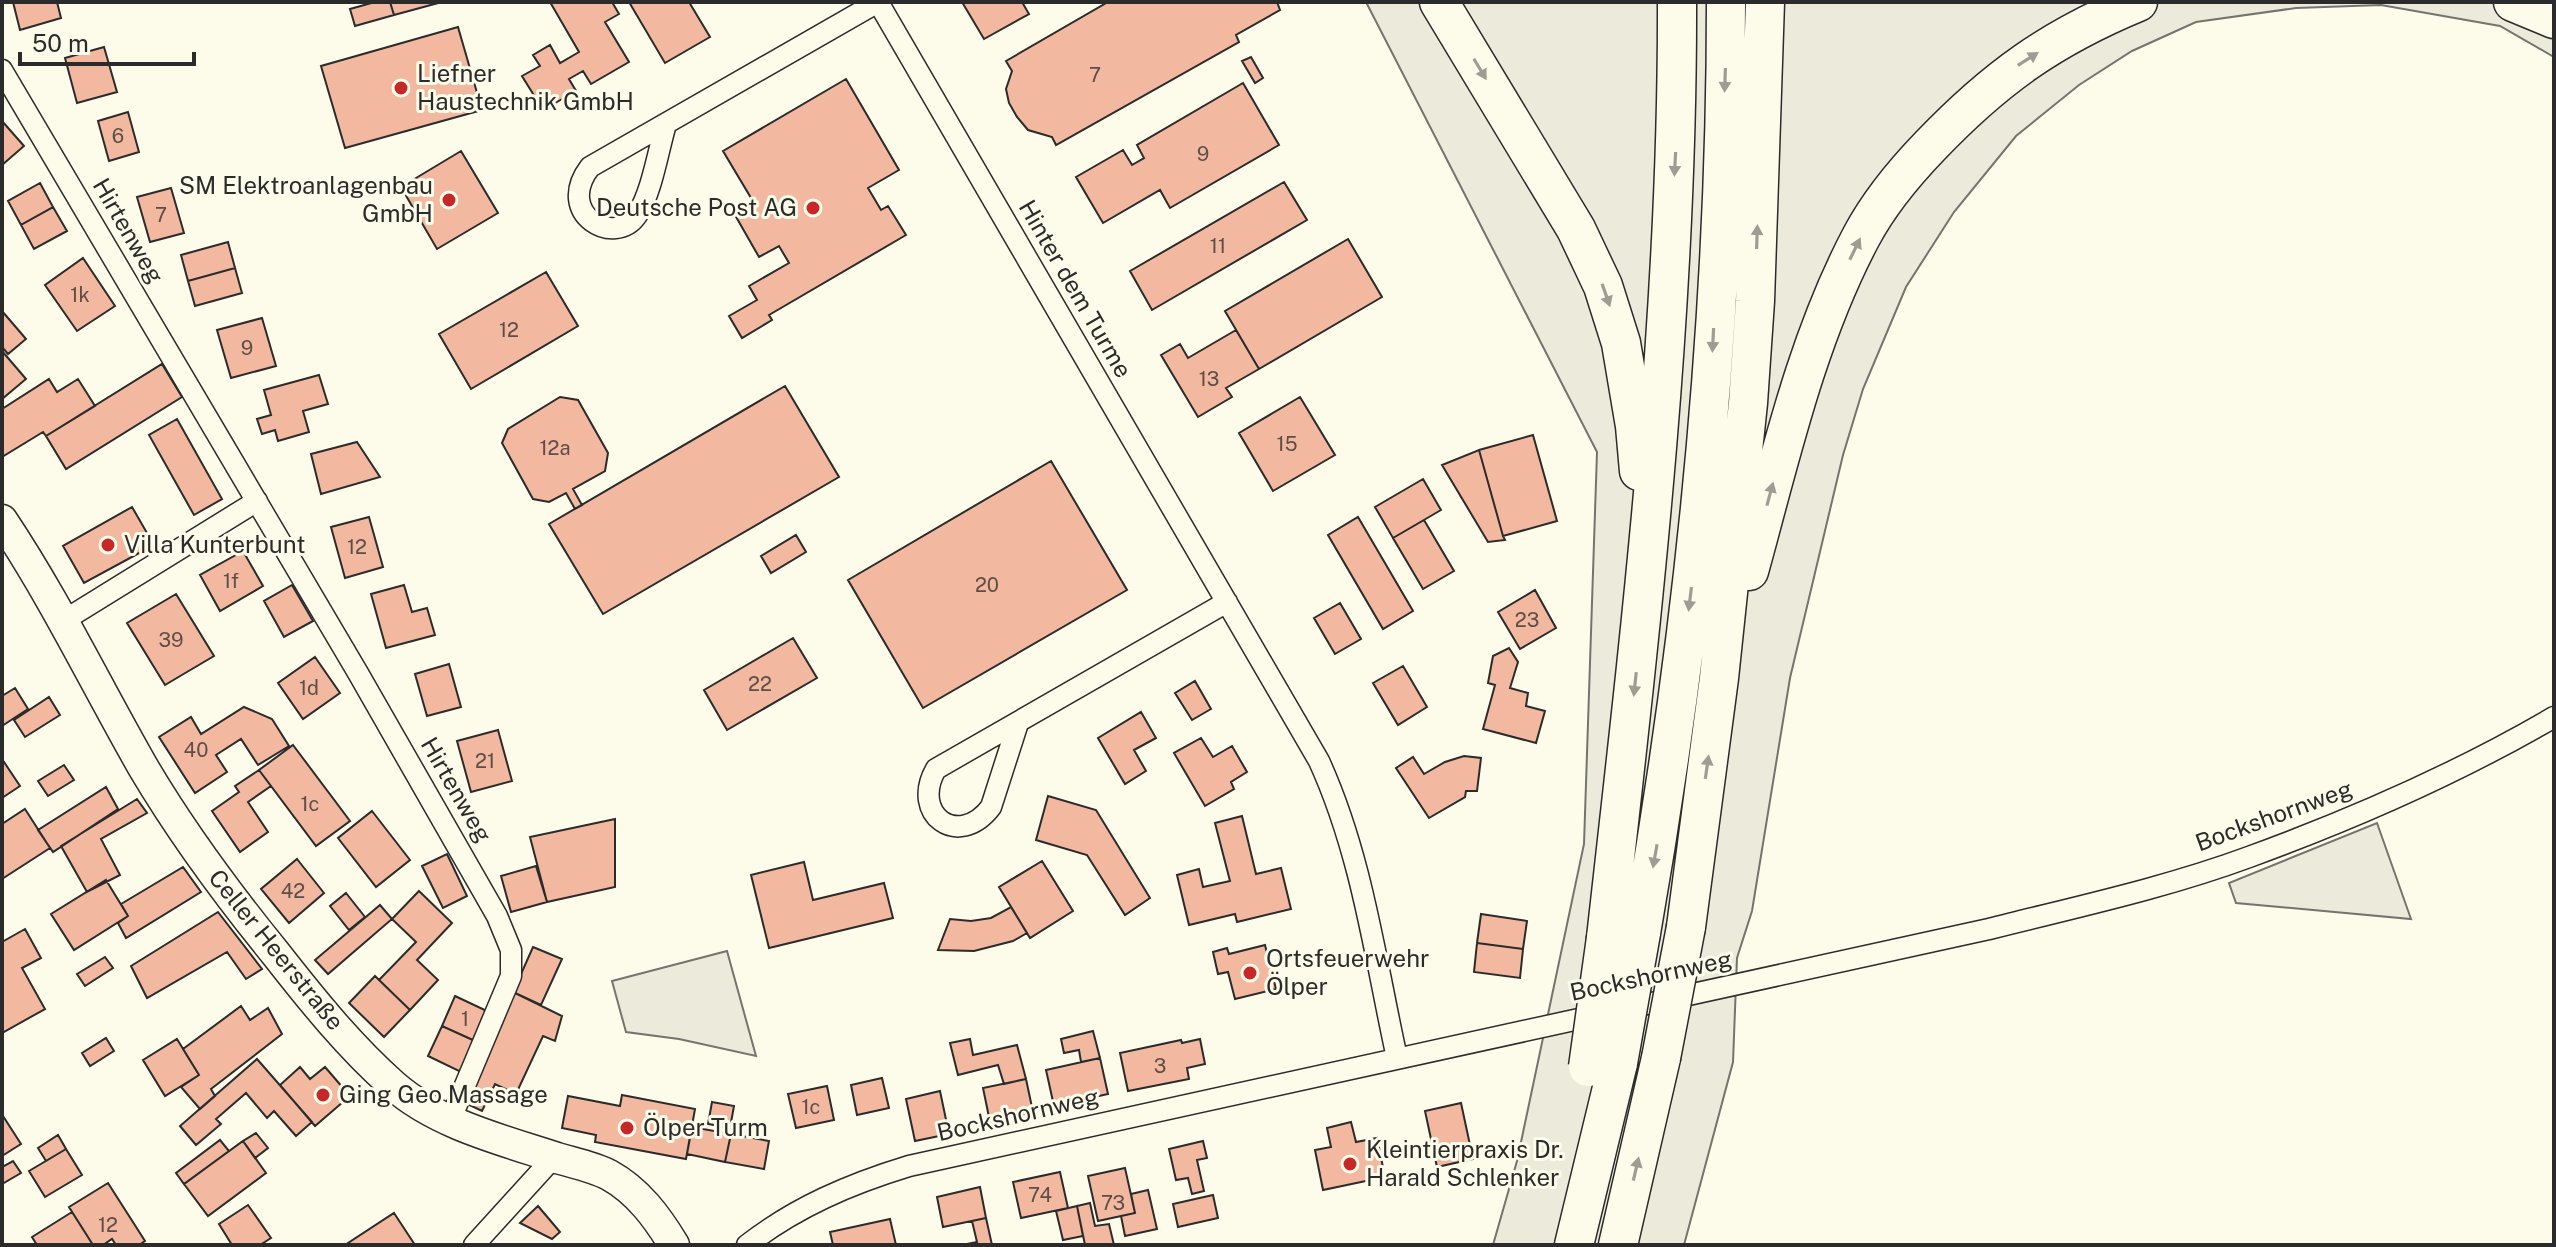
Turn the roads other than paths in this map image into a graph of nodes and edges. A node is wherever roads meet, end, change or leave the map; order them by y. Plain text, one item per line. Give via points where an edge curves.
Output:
1 (878, 2) edge
2 (1439, 2) edge
3 (1677, 2) edge
4 (1726, 2) edge
5 (1765, 2) edge
6 (2138, 2) edge
7 (2513, 2) edge
8 (2554, 19) edge
9 (2, 70) edge
10 (666, 124) junction
11 (257, 501) junction
12 (2, 520) edge
13 (1227, 602) junction
14 (1644, 606) junction
15 (63, 621) junction
16 (1719, 678) junction
17 (2554, 717) edge
18 (1018, 723) junction
19 (1624, 935) junction
20 (1397, 1058) junction
21 (1603, 1065) junction
22 (450, 1121) junction
23 (554, 1157) junction
24 (474, 1245) edge
25 (674, 1245) edge
26 (747, 1245) edge
27 (1560, 1245) edge
28 (1574, 1245) edge
29 (1618, 1245) edge

1 - 10 street, Hinter dem Turme
1 - 13 street, Hinter dem Turme
2 -> 14 highway via 1576,229 1603,286 1621,343 1635,426
3 -> 14 highway via 1665,367
4 -> 19 highway via 1721,197 1694,566 1660,829
16 -> 5 highway via 1755,301
16 -> 6 highway via 1803,378 1843,275 1884,198 1950,124 2021,63
7 - 8 highway
9 - 11 street, Hirtenweg
10 - 10 street, Hinter dem Turme via 590,167 577,195 589,220 615,228 636,217
11 - 15 street
11 - 22 street, Hirtenweg via 456,842 511,950 511,976
12 - 15 main road, Celler Heerstraße
13 - 18 street
13 - 20 street, Hinter dem Turme via 1334,794 1359,877
14 -> 19 highway
15 - 22 main road, Celler Heerstraße via 145,770 230,897 357,1050 394,1086
29 -> 16 highway, bridge via 1686,927
17 - 20 street, Bockshornweg via 2371,808 2247,858 1989,929
18 - 18 street via 936,769 928,798 942,823 970,825 991,807
19 - 21 highway, bridge
20 - 26 street, Bockshornweg via 909,1166 825,1197
21 - 27 highway
21 - 28 highway
22 - 23 main road, Celler Heerstraße
23 - 24 street
23 - 25 main road, Celler Heerstraße via 608,1174 636,1194

